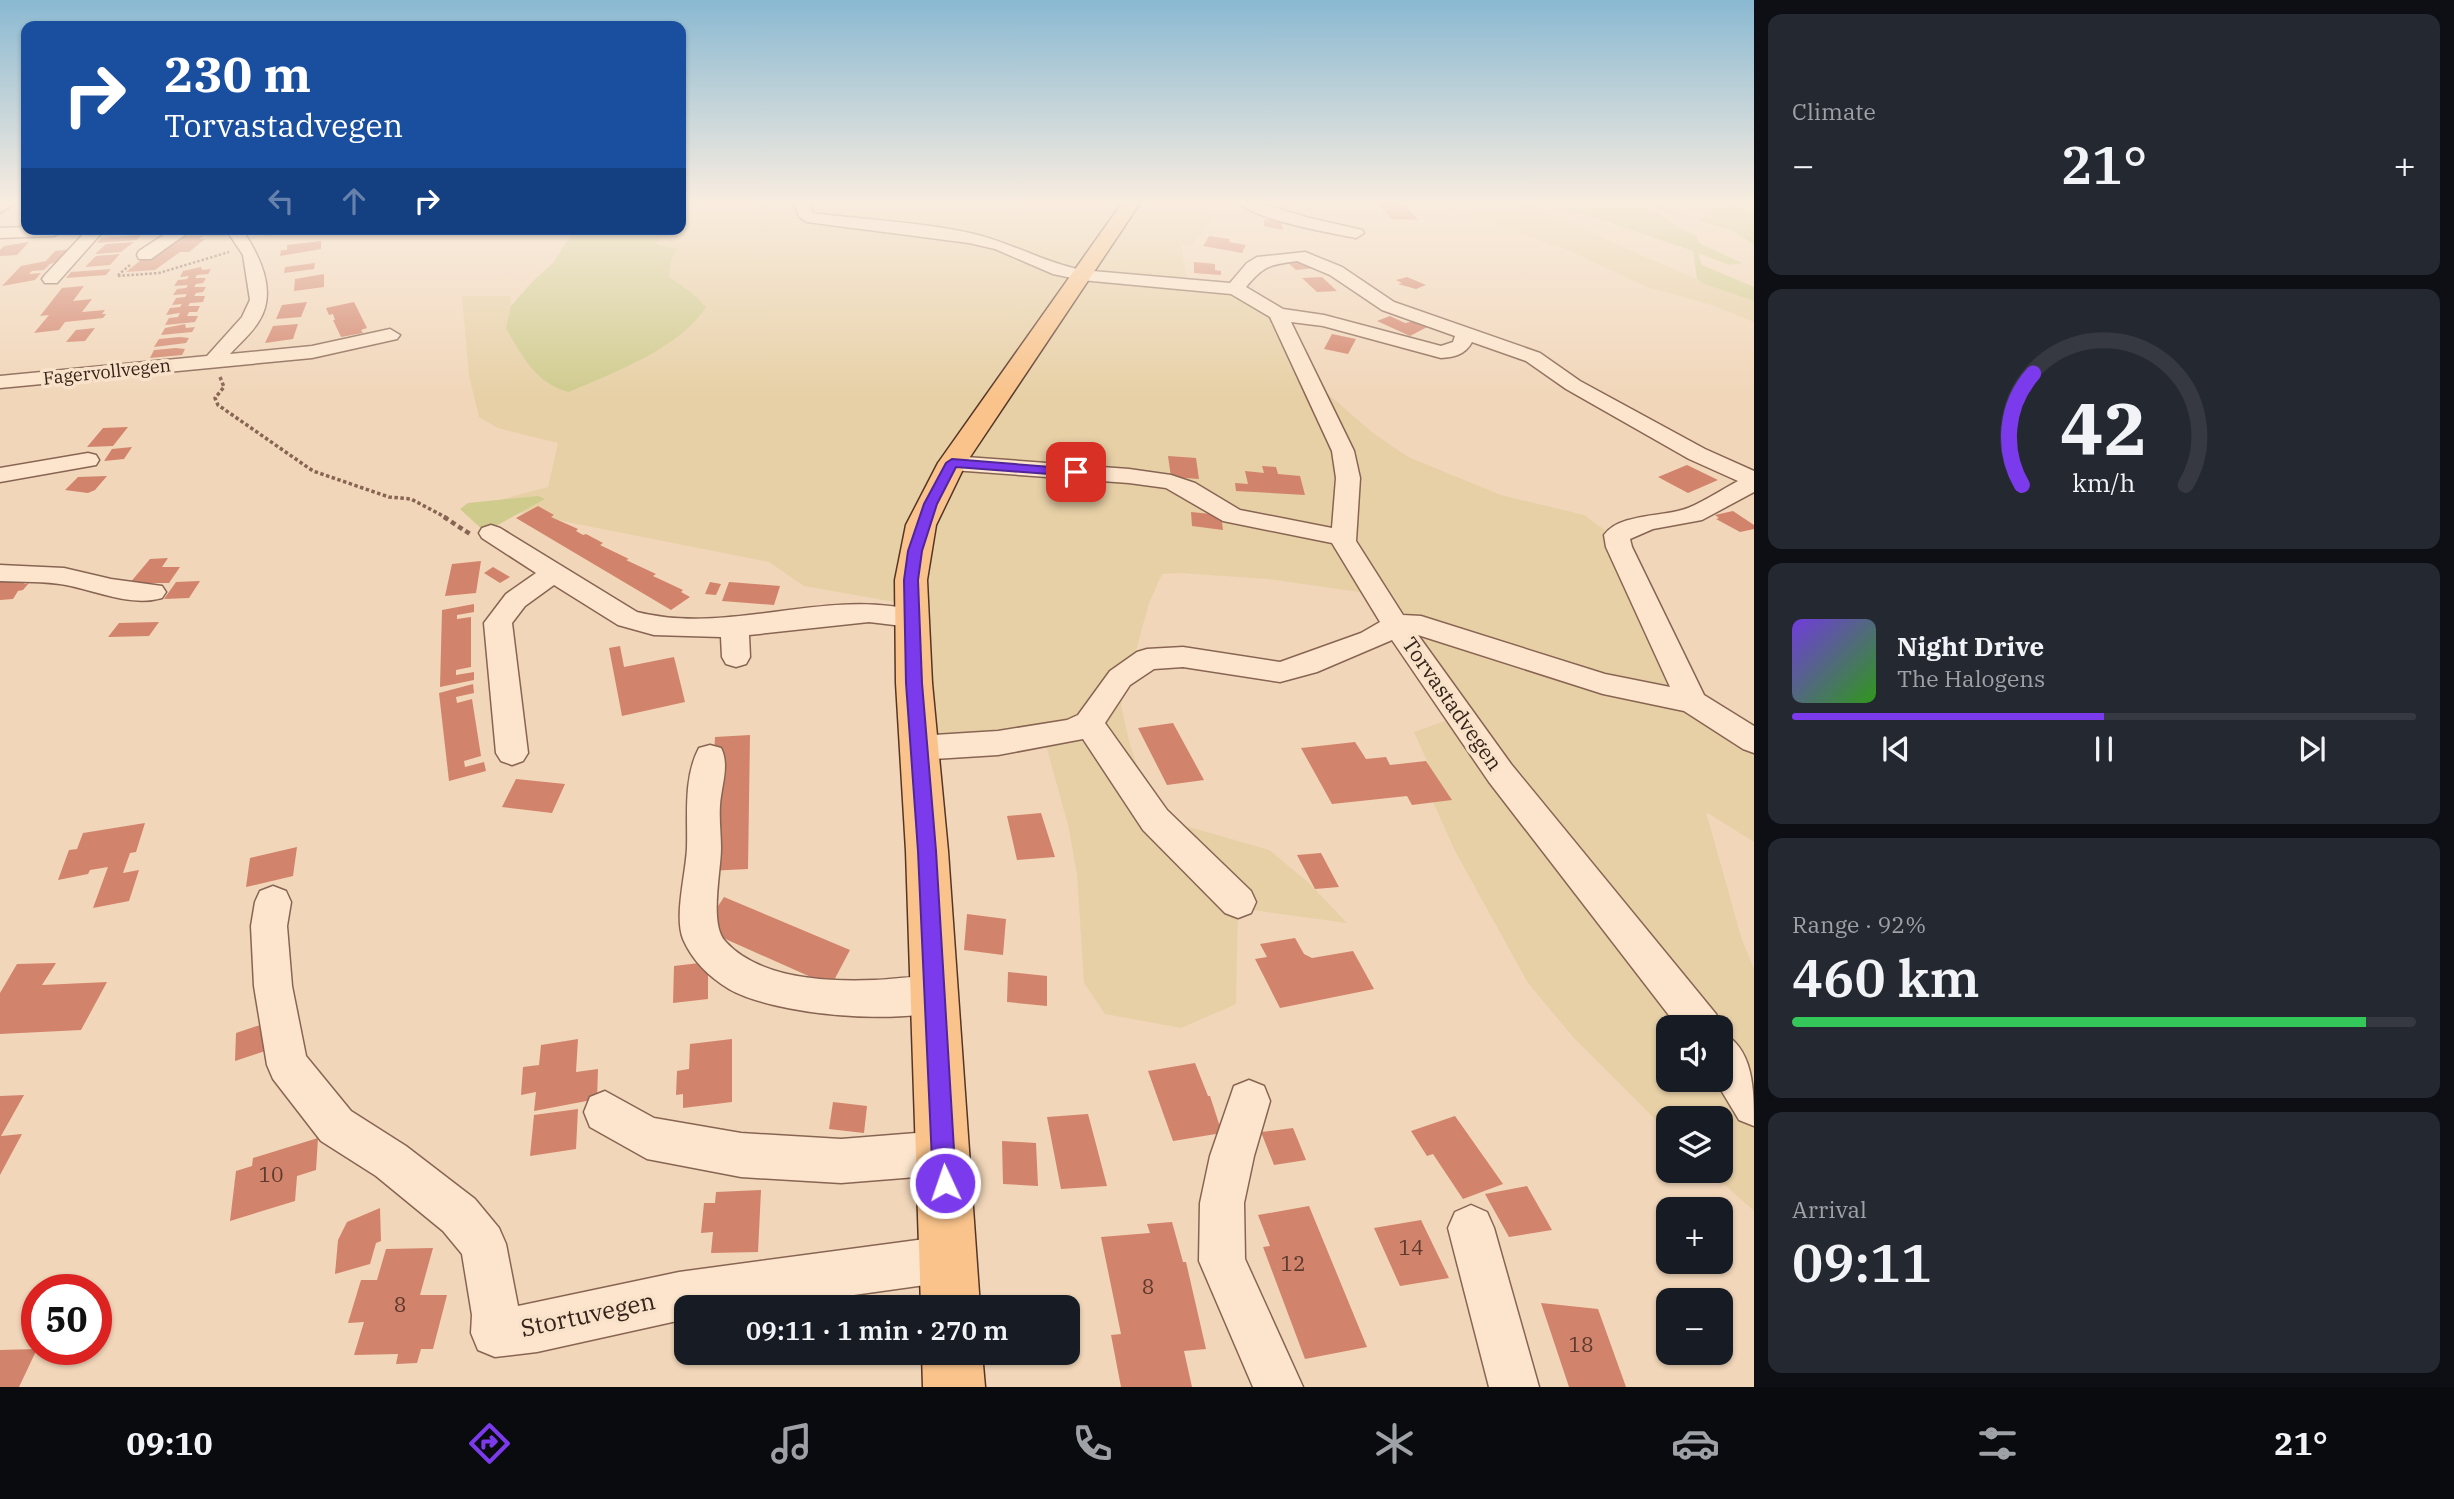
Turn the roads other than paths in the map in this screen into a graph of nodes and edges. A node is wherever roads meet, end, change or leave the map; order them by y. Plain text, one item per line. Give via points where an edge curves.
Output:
1 (61, 268) edge
2 (253, 268) edge
3 (1054, 268) edge
4 (1086, 268) edge
5 (1252, 268) edge
6 (1328, 268) edge
7 (1081, 275) junction
8 (51, 279) dead end
9 (1235, 289) junction
10 (1278, 314) junction
11 (1466, 333) junction
12 (390, 335) dead end
13 (219, 360) junction
14 (0, 382) edge
15 (88, 460) dead end
16 (952, 463) junction
17 (0, 475) edge
18 (1754, 481) edge
19 (491, 534) road end
20 (1343, 538) junction
21 (0, 572) edge
22 (554, 573) junction
23 (153, 592) dead end
24 (911, 618) junction
25 (1396, 625) junction
26 (734, 626) junction
27 (736, 657) dead end
28 (1692, 702) junction
29 (1089, 723) junction
30 (1754, 741) edge
31 (918, 748) junction
32 (512, 753) dead end
33 (710, 757) dead end
34 (273, 902) dead end
35 (1238, 902) dead end
36 (935, 995) junction
37 (1692, 1015) edge
38 (1733, 1072) edge
39 (1249, 1101) dead end
40 (1754, 1105) edge
41 (605, 1112) dead end
42 (943, 1156) junction
43 (1471, 1228) dead end
44 (949, 1285) edge
45 (953, 1365) edge
46 (954, 1387) edge
47 (1278, 1387) edge
48 (1514, 1387) edge

1 - 8 street
2 - 13 street via 258,300 251,318
3 - 7 street
4 - 7 main road
5 - 9 street
6 - 11 street via 1388,306
7 - 9 street
7 - 16 main road
9 - 10 street
10 - 11 street via 1324,321 1441,352 1461,345
10 - 20 street via 1343,450 1348,478
11 - 18 street via 1532,357 1573,385
12 - 13 street, Fagervollvegen via 331,349
13 - 14 street, Fagervollvegen
15 - 17 street
16 - 20 street via 1171,482 1232,516
16 - 24 main road via 919,534 911,580
18 - 28 street via 1693,515 1647,523 1617,535
19 - 22 street
20 - 25 street
21 - 23 street via 64,576
22 - 26 street via 643,625
22 - 32 street via 518,596 498,623
24 - 26 street via 870,613
24 - 31 main road
25 - 28 street via 1411,623 1603,684
25 - 29 street, Torvastadvegen via 1371,640 1280,672 1184,657 1147,659 1120,678
25 - 37 street, Torvastadvegen via 1500,774
26 - 27 street
28 - 30 street
29 - 31 street via 1041,737
29 - 35 street via 1155,820
31 - 36 main road
33 - 36 street via 703,807 699,915 700,935 712,954 743,977 788,991 849,999
34 - 44 street, Stortuvegen via 273,986 287,1065 336,1126 391,1161 459,1215 483,1244 495,1333 679,1296 925,1262
36 - 42 main road
38 - 40 street
39 - 47 street via 1223,1203 1222,1261
41 - 42 street via 648,1138 741,1155 841,1161
42 - 44 main road
43 - 48 street
45 - 46 main road

